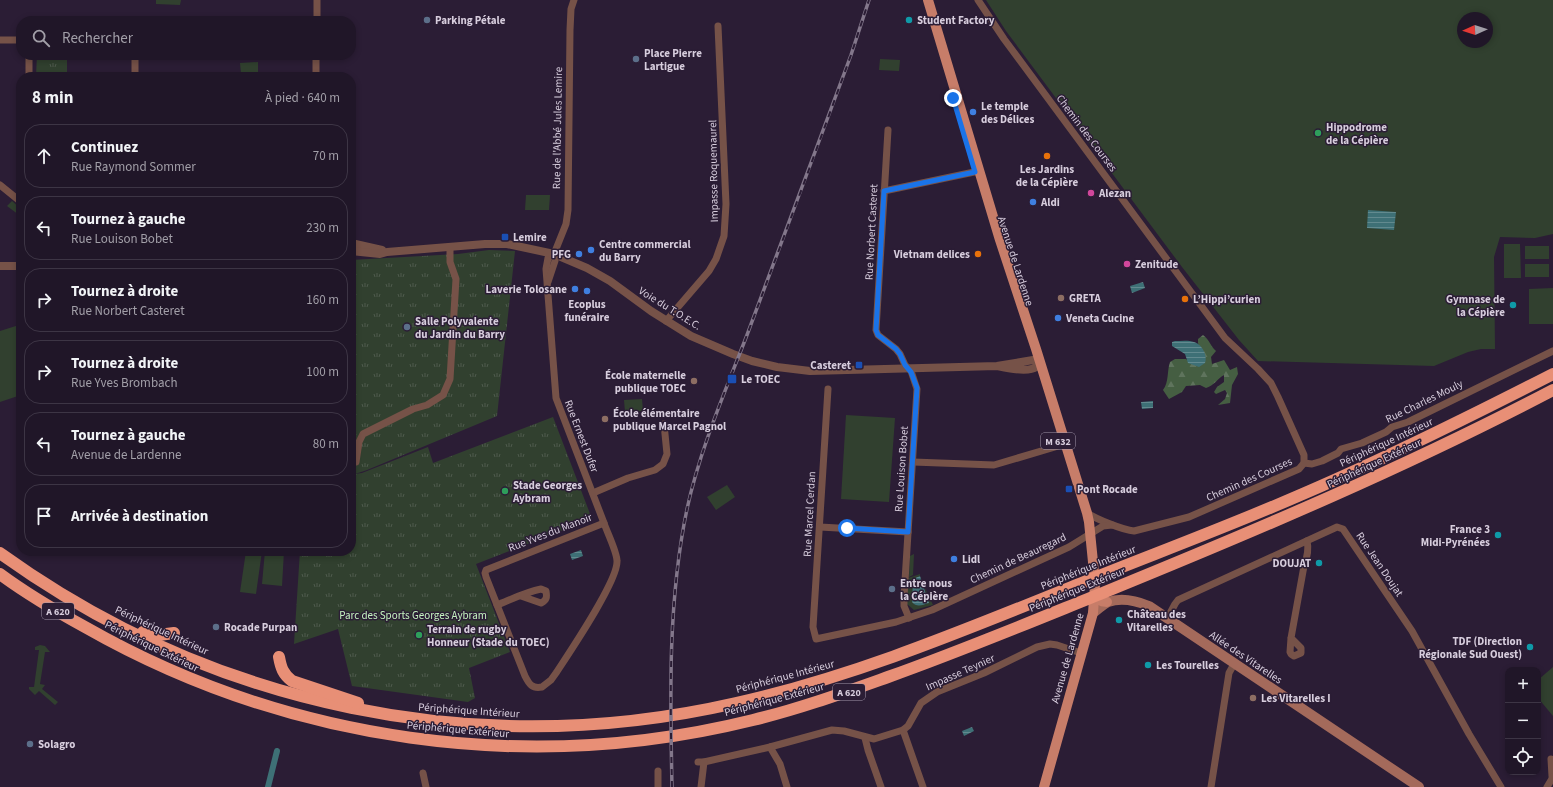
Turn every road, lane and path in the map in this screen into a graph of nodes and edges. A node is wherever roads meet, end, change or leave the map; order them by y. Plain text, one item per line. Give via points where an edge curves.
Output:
1 (317, 0) edge
2 (574, 0) edge
3 (924, 0) edge
4 (928, 0) edge
5 (978, 0) edge
6 (317, 16) edge
7 (718, 26) dead end
8 (0, 40) edge
9 (16, 40) edge
10 (29, 60) edge
11 (135, 60) edge
12 (316, 60) edge
13 (29, 72) edge
14 (135, 72) edge
15 (316, 72) edge
16 (888, 130) dead end
17 (977, 172) junction
18 (0, 185) edge
19 (884, 191) junction
20 (16, 198) edge
21 (356, 244) edge
22 (450, 247) junction
23 (356, 252) edge
24 (386, 252) junction
25 (554, 254) junction
26 (0, 266) edge
27 (16, 266) edge
28 (666, 321) junction
29 (878, 335) joint
30 (1553, 351) edge
31 (1036, 363) junction
32 (908, 368) junction
33 (1553, 374) edge
34 (828, 389) dead end
35 (1553, 390) edge
36 (664, 424) dead end
37 (1062, 445) junction
38 (356, 462) dead end
39 (913, 462) junction
40 (1304, 463) junction
41 (593, 493) junction
42 (604, 523) junction
43 (1089, 525) junction
44 (1113, 525) junction
45 (820, 527) junction
46 (908, 532) junction
47 (1307, 541) junction
48 (0, 553) edge
49 (0, 574) edge
50 (5, 582) edge
51 (1094, 590) junction
52 (521, 596) dead end
53 (1111, 601) junction
54 (497, 605) junction
55 (1093, 613) junction
56 (909, 618) junction
57 (1167, 619) junction
58 (124, 629) junction
59 (174, 633) dead end
60 (1291, 638) dead end
61 (816, 640) joint
62 (1081, 653) junction
63 (279, 657) dead end
64 (1234, 664) junction
65 (385, 714) junction
66 (903, 730) junction
67 (865, 738) junction
68 (770, 747) junction
69 (1551, 759) dead end
70 (658, 771) dead end
71 (423, 773) dead end
72 (1553, 777) edge
73 (426, 787) edge
74 (658, 787) edge
75 (701, 787) edge
76 (787, 787) edge
77 (881, 787) edge
78 (923, 787) edge
79 (1044, 787) edge
80 (1211, 787) edge
81 (1419, 787) edge
82 (1501, 787) edge
83 (1547, 787) edge

1 - 6 street
2 - 25 street, Rue de l'Abbé Jules Lemire via 570,30 568,210 564,230
3 - 17 main road, Avenue de Lardenne / M 632
4 - 17 main road, Avenue de Lardenne / M 632
5 - 40 street, Chemin des Courses via 1004,39 1225,338 1270,383 1304,455
7 - 28 street, Impasse Roquemaurel via 726,215 724,236 709,271
8 - 9 street
10 - 13 street
11 - 14 street
12 - 15 street
16 - 19 street, Rue Norbert Casteret
17 - 19 street
17 - 31 main road, Avenue de Lardenne / M 632
18 - 20 street
19 - 29 street, Rue Norbert Casteret via 876,330
21 - 24 street, Voie du T.O.E.C.
22 - 24 street, Voie du T.O.E.C.
22 - 25 street, Voie du T.O.E.C. via 507,244
22 - 38 street via 450,262 456,280 450,379 443,394 427,405 413,409 363,434
23 - 24 street, Voie du T.O.E.C. via 380,254
25 - 28 street, Voie du T.O.E.C. via 610,281
25 - 41 street, Rue Ernest Dufer via 548,258 546,269 556,398
26 - 27 street
28 - 32 street, Voie du T.O.E.C. via 712,345 752,361 777,367 810,371
29 - 32 street, Rue Louison Bobet via 896,349
30 - 40 street, Rue Charles Mouly via 1362,443 1317,462
31 - 32 street, Voie du T.O.E.C.
31 - 37 main road, Avenue de Lardenne / M 632
32 - 39 street, Rue Louison Bobet via 917,388
33 - 65 highway, Périphérique Intérieur / A 620 via 1389,456 1232,524 900,654 834,677 690,713 586,725 486,726
34 - 45 street, Rue Marcel Cerdan
35 - 50 highway, Périphérique Extérieur / A 620 via 1454,440 1308,508 1032,622 840,695 788,711 701,732 659,738 575,745 470,745 398,737 306,717 208,686 143,658
36 - 41 street via 667,454 663,464 655,470
37 - 39 street via 994,465
37 - 43 main road, Avenue de Lardenne / M 632
39 - 46 street, Rue Louison Bobet
40 - 44 street, Chemin des Courses via 1299,469 1189,518 1134,531
41 - 42 street, Rue Ernest Dufer
42 - 54 street, Rue Yves du Manoir via 486,570 486,577
42 - 54 street, Rue Yves du Manoir via 617,560 616,569 585,627 551,680 542,687 530,686 524,676
43 - 44 street
43 - 44 street, Chemin des Courses via 1108,522
43 - 51 main road, Avenue de Lardenne
43 - 56 street, Chemin de Beauregard via 1076,543 932,610
45 - 46 street
45 - 61 street, Rue Marcel Cerdan via 813,627
46 - 56 street, Rue Louison Bobet via 904,606
47 - 57 street, Rue Jean Doujat via 1178,600
47 - 60 street via 1307,558
47 - 82 street, Rue Jean Doujat via 1338,527 1343,529 1412,631
48 - 58 highway, Périphérique Intérieur / A 620 via 55,590
49 - 50 highway, Périphérique Extérieur / A 620
51 - 53 main road
51 - 55 main road, Avenue de Lardenne
52 - 54 street
53 - 55 main road
53 - 57 main road, Allée des Vitarelles via 1132,600 1149,606
55 - 62 main road, Avenue de Lardenne
56 - 61 street, Chemin de Beauregard
57 - 64 main road, Allée des Vitarelles
58 - 59 highway via 159,635
58 - 65 highway, Périphérique Intérieur / A 620 via 196,661 270,688 336,705
62 - 66 street, Impasse Teynier via 1050,644 1037,647 927,698
62 - 79 main road, Avenue de Lardenne
63 - 65 highway via 282,671 292,681
64 - 80 street via 1229,673
64 - 81 main road, Allée des Vitarelles
66 - 67 street via 874,739
66 - 78 street
67 - 68 street via 838,730
67 - 77 street
68 - 75 street via 701,762
68 - 76 street via 780,764
69 - 72 street
70 - 74 street
71 - 73 street
72 - 83 street

